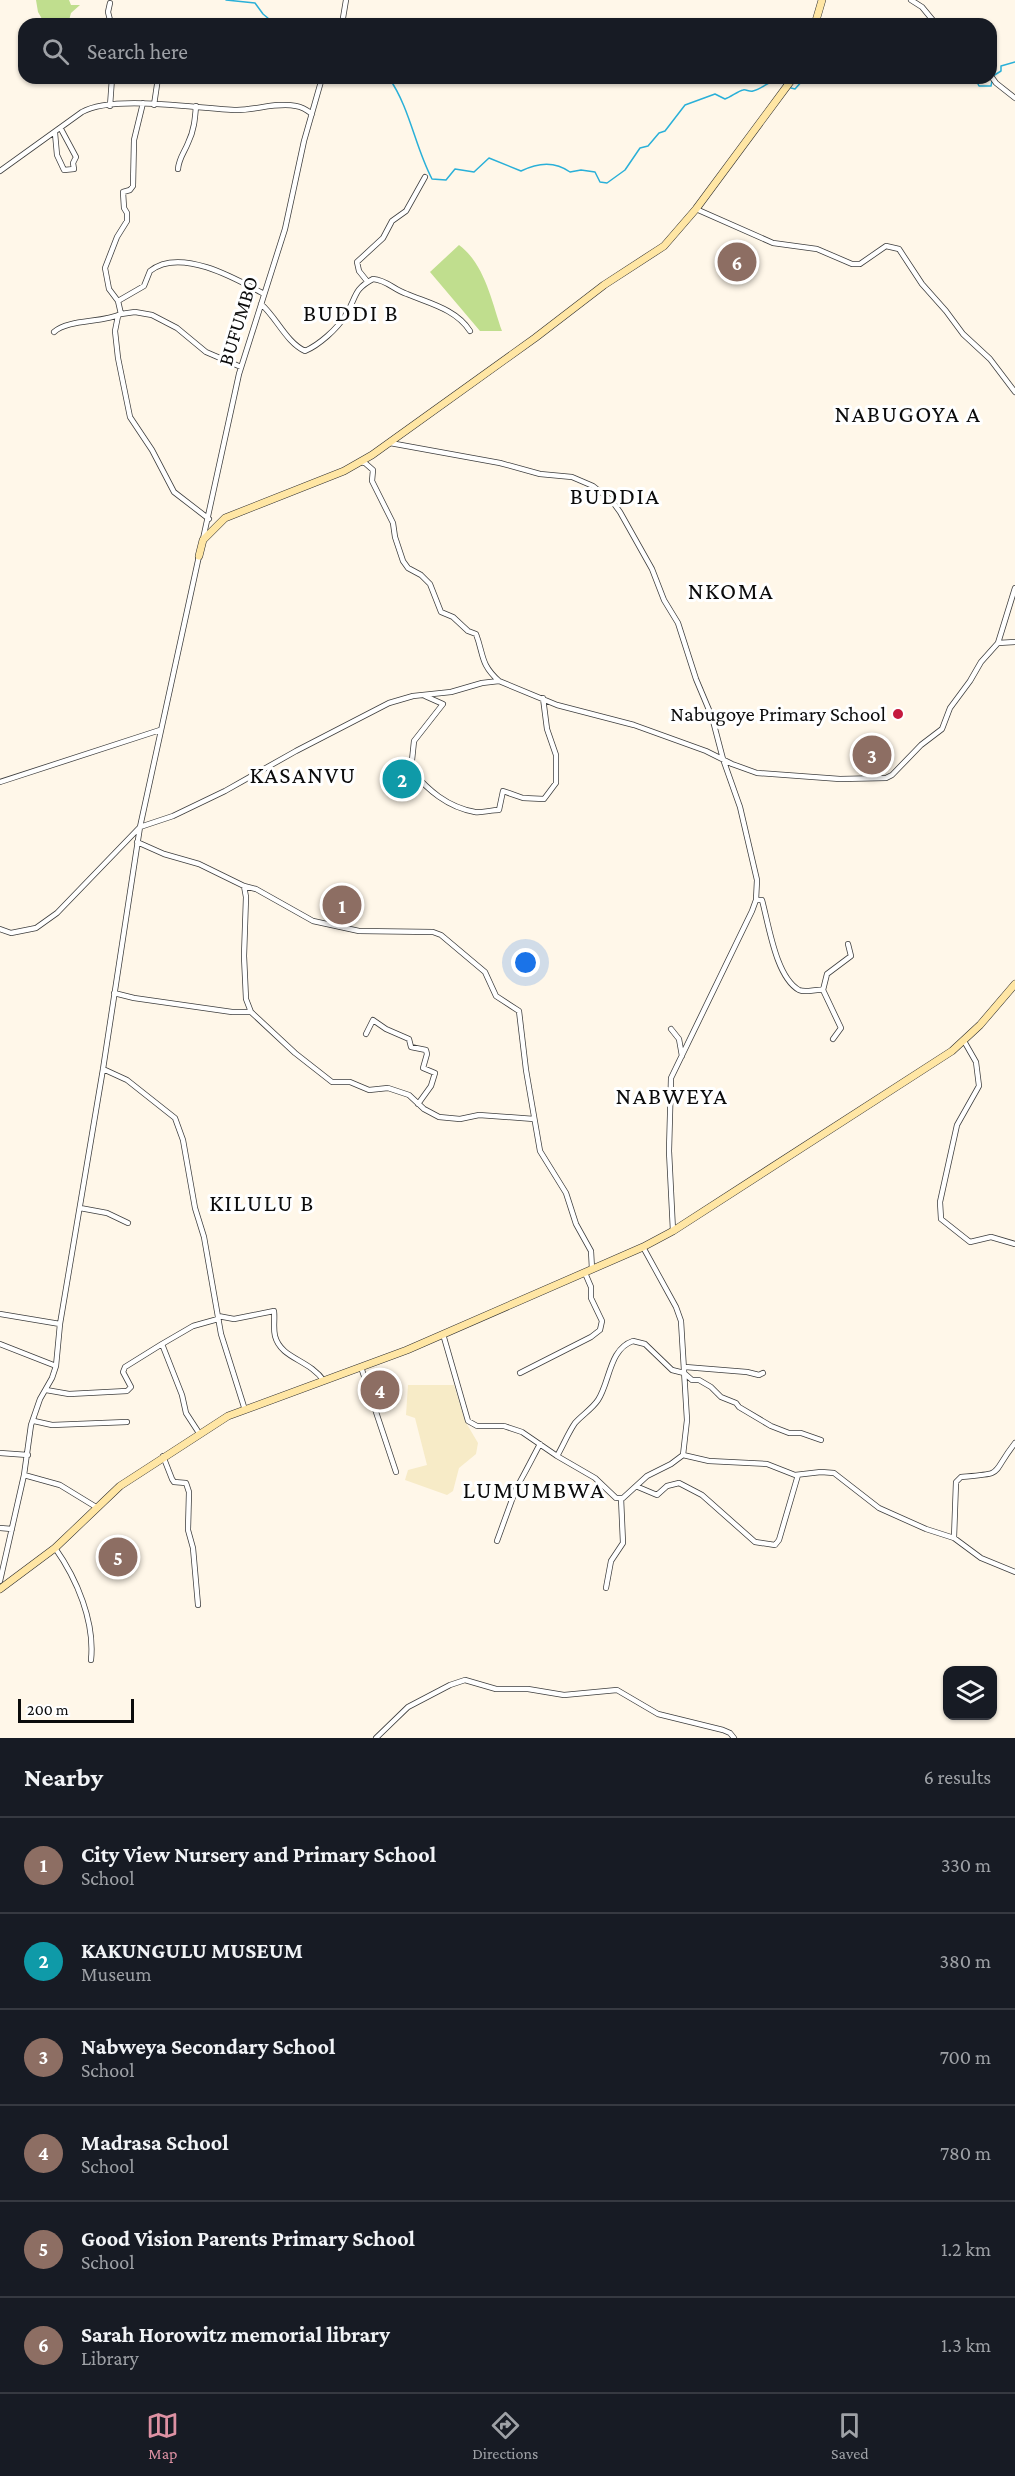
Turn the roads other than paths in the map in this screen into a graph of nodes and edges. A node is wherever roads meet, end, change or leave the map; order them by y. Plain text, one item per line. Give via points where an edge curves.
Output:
1 (346, 0) edge
2 (822, 0) edge
3 (911, 0) edge
4 (110, 3) dead end
5 (110, 18) edge
6 (343, 18) edge
7 (817, 18) edge
8 (931, 18) edge
9 (112, 84) edge
10 (157, 84) edge
11 (320, 84) edge
12 (790, 84) edge
13 (997, 84) edge
14 (1015, 98) edge
15 (143, 103) junction
16 (110, 105) junction
17 (154, 105) junction
18 (196, 106) junction
19 (312, 114) junction
20 (61, 129) junction
21 (55, 133) junction
22 (178, 169) dead end
23 (0, 171) edge
24 (425, 177) dead end
25 (696, 209) junction
26 (367, 281) junction
27 (264, 294) junction
28 (118, 301) junction
29 (261, 304) junction
30 (119, 315) junction
31 (470, 331) dead end
32 (54, 332) dead end
33 (241, 367) junction
34 (1015, 392) edge
35 (389, 443) junction
36 (358, 462) junction
37 (209, 519) junction
38 (203, 540) junction
39 (199, 556) joint
40 (1015, 588) edge
41 (1015, 642) edge
42 (998, 643) junction
43 (487, 670) junction
44 (499, 681) junction
45 (482, 683) junction
46 (424, 695) junction
47 (543, 698) junction
48 (160, 730) junction
49 (723, 759) junction
50 (741, 768) junction
51 (728, 769) junction
52 (0, 782) edge
53 (140, 827) junction
54 (138, 842) junction
55 (243, 886) junction
56 (756, 900) junction
57 (0, 929) edge
58 (848, 944) dead end
59 (1015, 984) edge
60 (823, 990) junction
61 (114, 993) junction
62 (251, 1012) junction
63 (671, 1029) dead end
64 (366, 1034) dead end
65 (833, 1040) dead end
66 (964, 1041) junction
67 (682, 1058) junction
68 (103, 1069) junction
69 (418, 1104) junction
70 (534, 1119) junction
71 (80, 1208) junction
72 (128, 1223) dead end
73 (673, 1231) junction
74 (1015, 1244) edge
75 (643, 1247) junction
76 (588, 1272) junction
77 (0, 1314) edge
78 (218, 1317) junction
79 (60, 1324) junction
80 (443, 1334) junction
81 (0, 1344) edge
82 (162, 1344) junction
83 (56, 1366) junction
84 (361, 1367) junction
85 (685, 1367) junction
86 (520, 1373) dead end
87 (684, 1373) junction
88 (763, 1373) dead end
89 (324, 1381) junction
90 (45, 1390) junction
91 (245, 1410) junction
92 (34, 1421) junction
93 (127, 1422) dead end
94 (200, 1433) junction
95 (821, 1440) dead end
96 (1015, 1443) edge
97 (540, 1444) junction
98 (0, 1453) edge
99 (28, 1455) junction
100 (683, 1455) junction
101 (163, 1456) junction
102 (557, 1456) junction
103 (396, 1472) dead end
104 (24, 1475) junction
105 (798, 1475) junction
106 (638, 1487) junction
107 (621, 1498) junction
108 (96, 1507) junction
109 (0, 1528) edge
110 (12, 1529) junction
111 (954, 1538) junction
112 (497, 1541) dead end
113 (55, 1548) junction
114 (1015, 1572) edge
115 (0, 1581) edge
116 (606, 1588) dead end
117 (0, 1589) edge
118 (198, 1605) dead end
119 (91, 1660) dead end
120 (376, 1738) edge
121 (734, 1738) edge

1 - 6 street
2 - 7 street
3 - 8 street
4 - 5 street
9 - 16 street
10 - 17 street
11 - 19 street, BUFUMBO
12 - 25 street
13 - 14 street
15 - 16 street
15 - 17 street
15 - 28 street via 134,140 133,186 123,192 126,224 105,265 109,290
16 - 20 street via 87,109
17 - 18 street
18 - 19 street via 238,110 294,105
18 - 22 street via 195,124
19 - 27 street, BUFUMBO via 285,229
20 - 21 street
20 - 21 street via 76,157 74,169 64,170 57,155
21 - 23 street
24 - 26 street via 406,211 392,221 383,238 357,262
25 - 34 street via 773,243 818,249 852,264 860,264 886,246 899,249 922,284 963,334 990,358
25 - 35 street via 664,246 604,285
26 - 29 street via 355,292 342,320 305,351 293,343
26 - 31 street via 386,281 418,299 431,301
27 - 28 street via 215,270 178,261 158,265 150,271 144,286
27 - 29 street, BUFUMBO
28 - 30 street
29 - 33 street, BUFUMBO
30 - 32 street
30 - 33 street via 152,315 177,328 206,352
30 - 37 street via 115,331 130,417 174,492
33 - 37 street, BUFUMBO
35 - 36 street
35 - 49 street via 578,479 612,501 678,623
36 - 38 street via 225,518
36 - 43 street via 373,470 372,481 393,523 408,568 430,584 441,612 476,634
37 - 38 street, BUFUMBO
38 - 39 street
39 - 48 street
40 - 42 street
41 - 42 street
42 - 50 street via 950,708 940,732 889,777 803,777 758,774
43 - 44 street
43 - 45 street
44 - 45 street
44 - 47 street
45 - 46 street
46 - 47 street via 443,704 414,741 411,770 443,800 476,812 499,810 503,791 523,798 544,799 556,783 556,755
46 - 53 street via 389,703 194,806
47 - 49 street via 634,725
48 - 52 street
48 - 53 street
49 - 50 street
49 - 51 street
50 - 51 street
51 - 56 street via 754,865
53 - 54 street
53 - 57 street via 57,913 36,928 11,933
54 - 55 street via 199,864
54 - 61 street
55 - 62 street via 244,981
55 - 70 street via 313,921 335,927 362,932 434,932 446,938 484,972 496,996 519,1011
56 - 60 street via 762,900 787,980 799,990
56 - 67 street
58 - 60 street via 850,956 827,974
59 - 66 street
60 - 65 street via 841,1028
61 - 62 street
61 - 68 street
62 - 69 street via 332,1082 369,1090 388,1088 409,1095
63 - 67 street via 680,1040
64 - 69 street via 373,1020 409,1040 411,1047 426,1050 423,1068 435,1073
66 - 73 street
66 - 74 street via 976,1062 979,1086 957,1125 940,1203 941,1219 970,1242 992,1237
67 - 73 street via 671,1078 670,1090
68 - 71 street
68 - 78 street via 126,1080 175,1118 204,1237
69 - 70 street via 439,1117
70 - 76 street via 540,1151 563,1185 576,1224 591,1251
71 - 72 street via 107,1213
71 - 79 street
73 - 75 street
75 - 76 street
75 - 85 street via 679,1315
76 - 80 street
76 - 86 street via 591,1299 602,1321 600,1330
77 - 79 street
78 - 82 street
78 - 89 street via 234,1319 274,1311 274,1334 281,1349 310,1365
78 - 91 street
79 - 83 street
80 - 84 street
80 - 97 street via 468,1420 477,1426 504,1426 522,1432
81 - 83 street
82 - 90 street via 125,1366 123,1372 130,1387 127,1391 69,1394
82 - 94 street via 186,1413
83 - 90 street
84 - 89 street
84 - 103 street
85 - 87 street
85 - 88 street
87 - 95 street via 771,1426
87 - 100 street via 687,1430
87 - 102 street via 672,1370 640,1341 629,1342 611,1366 599,1399 576,1423
89 - 91 street
90 - 92 street
91 - 94 street
92 - 93 street via 52,1425
92 - 99 street
94 - 101 street
96 - 111 street via 994,1473 961,1477 956,1482
97 - 102 street
97 - 112 street via 517,1486
98 - 99 street
99 - 104 street
100 - 105 street via 709,1461 766,1464
100 - 106 street via 647,1476
101 - 108 street
101 - 118 street via 174,1482 186,1483 189,1492 188,1530
102 - 107 street via 596,1478 614,1497
104 - 108 street via 60,1485
104 - 110 street
105 - 106 street via 775,1545 755,1542 702,1495 679,1483 657,1494
105 - 111 street via 834,1473 879,1508
106 - 107 street
107 - 116 street via 624,1543 611,1562
108 - 113 street
109 - 110 street
110 - 115 street
111 - 114 street via 981,1558
113 - 117 street
113 - 119 street via 75,1580 88,1620
120 - 121 street via 408,1707 465,1680 496,1689 564,1695 617,1690 657,1714 723,1730

